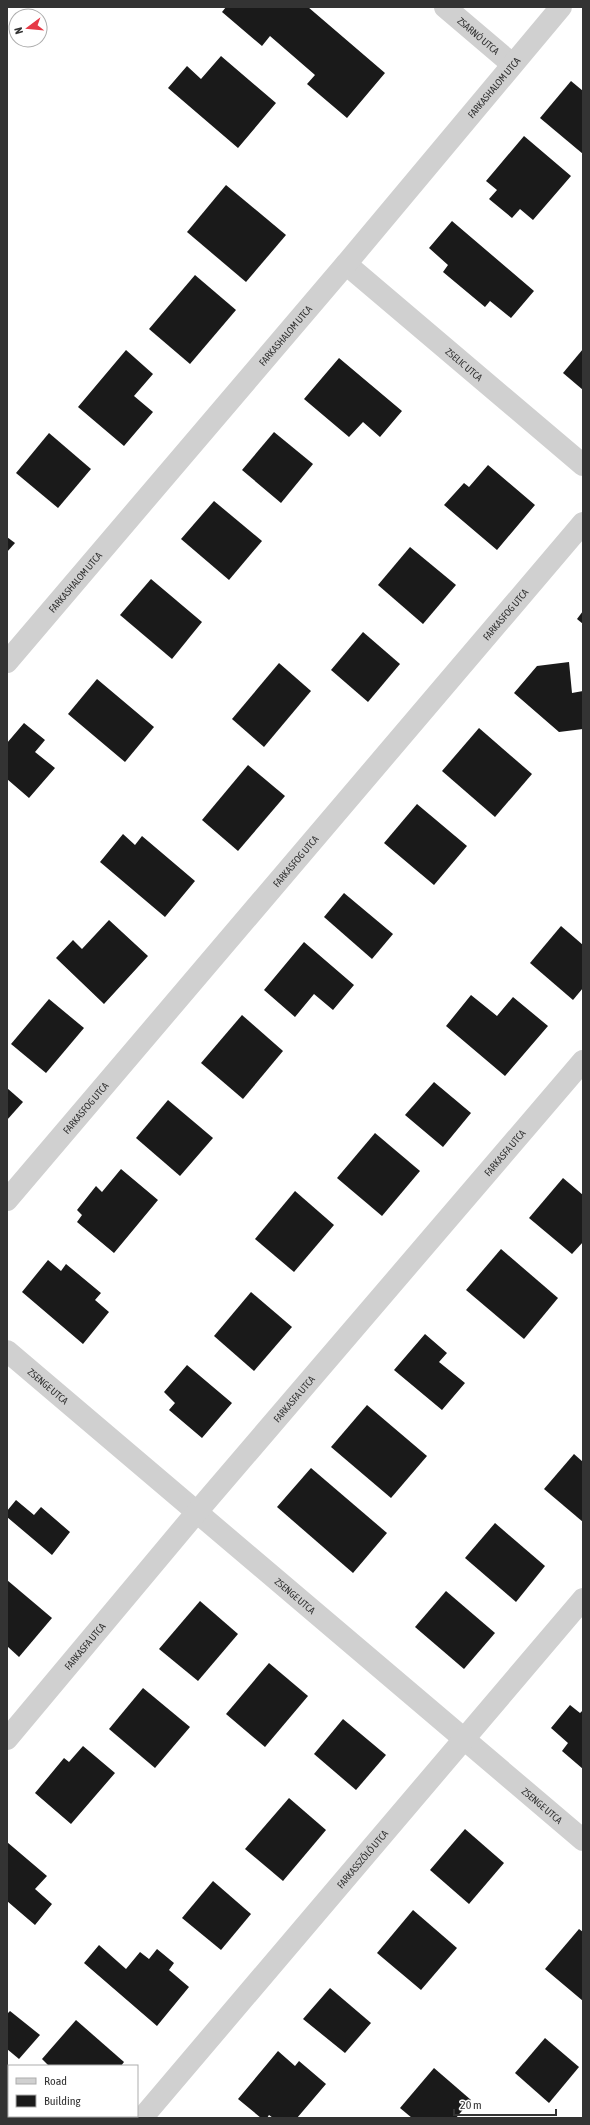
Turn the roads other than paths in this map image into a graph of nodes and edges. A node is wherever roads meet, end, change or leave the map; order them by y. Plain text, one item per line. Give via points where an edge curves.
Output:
1 (445, 7) edge
2 (561, 7) edge
3 (512, 64) junction
4 (346, 264) junction
5 (583, 465) edge
6 (583, 523) edge
7 (7, 662) edge
8 (583, 1062) edge
9 (7, 1200) edge
10 (7, 1351) edge
11 (196, 1513) junction
12 (583, 1599) edge
13 (7, 1739) edge
14 (464, 1739) junction
15 (583, 1840) edge
16 (142, 2118) edge

1 - 3 street, ZSARNÓ UTCA
2 - 3 street, FARKASHALOM UTCA
3 - 4 street, FARKASHALOM UTCA
4 - 5 street, ZSELIC UTCA
4 - 7 street, FARKASHALOM UTCA
6 - 9 street, FARKASFOG UTCA
8 - 11 street, FARKASFA UTCA
10 - 11 street, ZSENGE UTCA
11 - 13 street, FARKASFA UTCA
11 - 14 street, ZSENGE UTCA
12 - 14 street, FARKASSZŐLŐ UTCA
14 - 15 street, ZSENGE UTCA
14 - 16 street, FARKASSZŐLŐ UTCA

